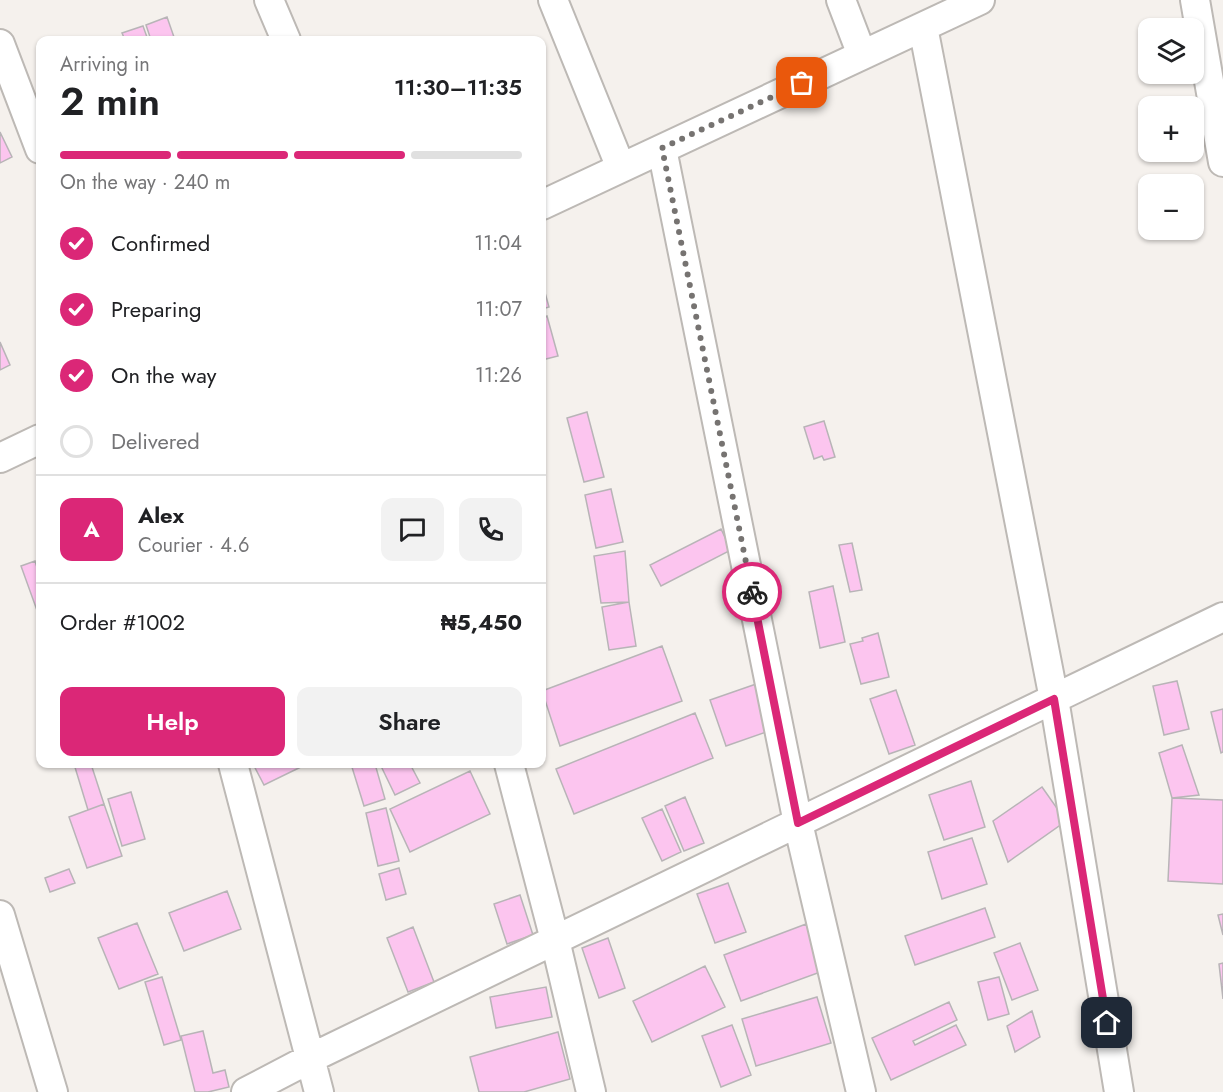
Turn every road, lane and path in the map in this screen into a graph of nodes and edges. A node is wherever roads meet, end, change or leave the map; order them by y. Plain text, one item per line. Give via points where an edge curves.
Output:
1 (269, 0) edge
2 (553, 0) edge
3 (841, 0) edge
4 (980, 0) edge
5 (1195, 0) edge
6 (923, 27) junction
7 (284, 36) edge
8 (0, 44) edge
9 (862, 55) junction
10 (36, 138) edge
11 (662, 148) junction
12 (1223, 162) edge
13 (621, 168) junction
14 (546, 203) edge
15 (36, 442) edge
16 (0, 458) edge
17 (1223, 617) edge
18 (1054, 699) junction
19 (234, 768) edge
20 (510, 768) edge
21 (798, 823) junction
22 (0, 915) edge
23 (555, 940) junction
24 (311, 1058) junction
25 (53, 1092) edge
26 (246, 1092) edge
27 (319, 1092) edge
28 (591, 1092) edge
29 (861, 1092) edge
30 (1119, 1092) edge

1 - 7 street
2 - 13 street
3 - 9 street
4 - 6 street
5 - 12 street
6 - 9 street
6 - 18 street
8 - 10 street
9 - 11 street
11 - 13 street
11 - 21 street
13 - 14 street
15 - 16 street
17 - 18 street
18 - 21 street
18 - 30 street
19 - 24 street
20 - 23 street
21 - 23 street
21 - 29 street
22 - 25 street
23 - 24 street
23 - 28 street
24 - 26 street
24 - 27 street

